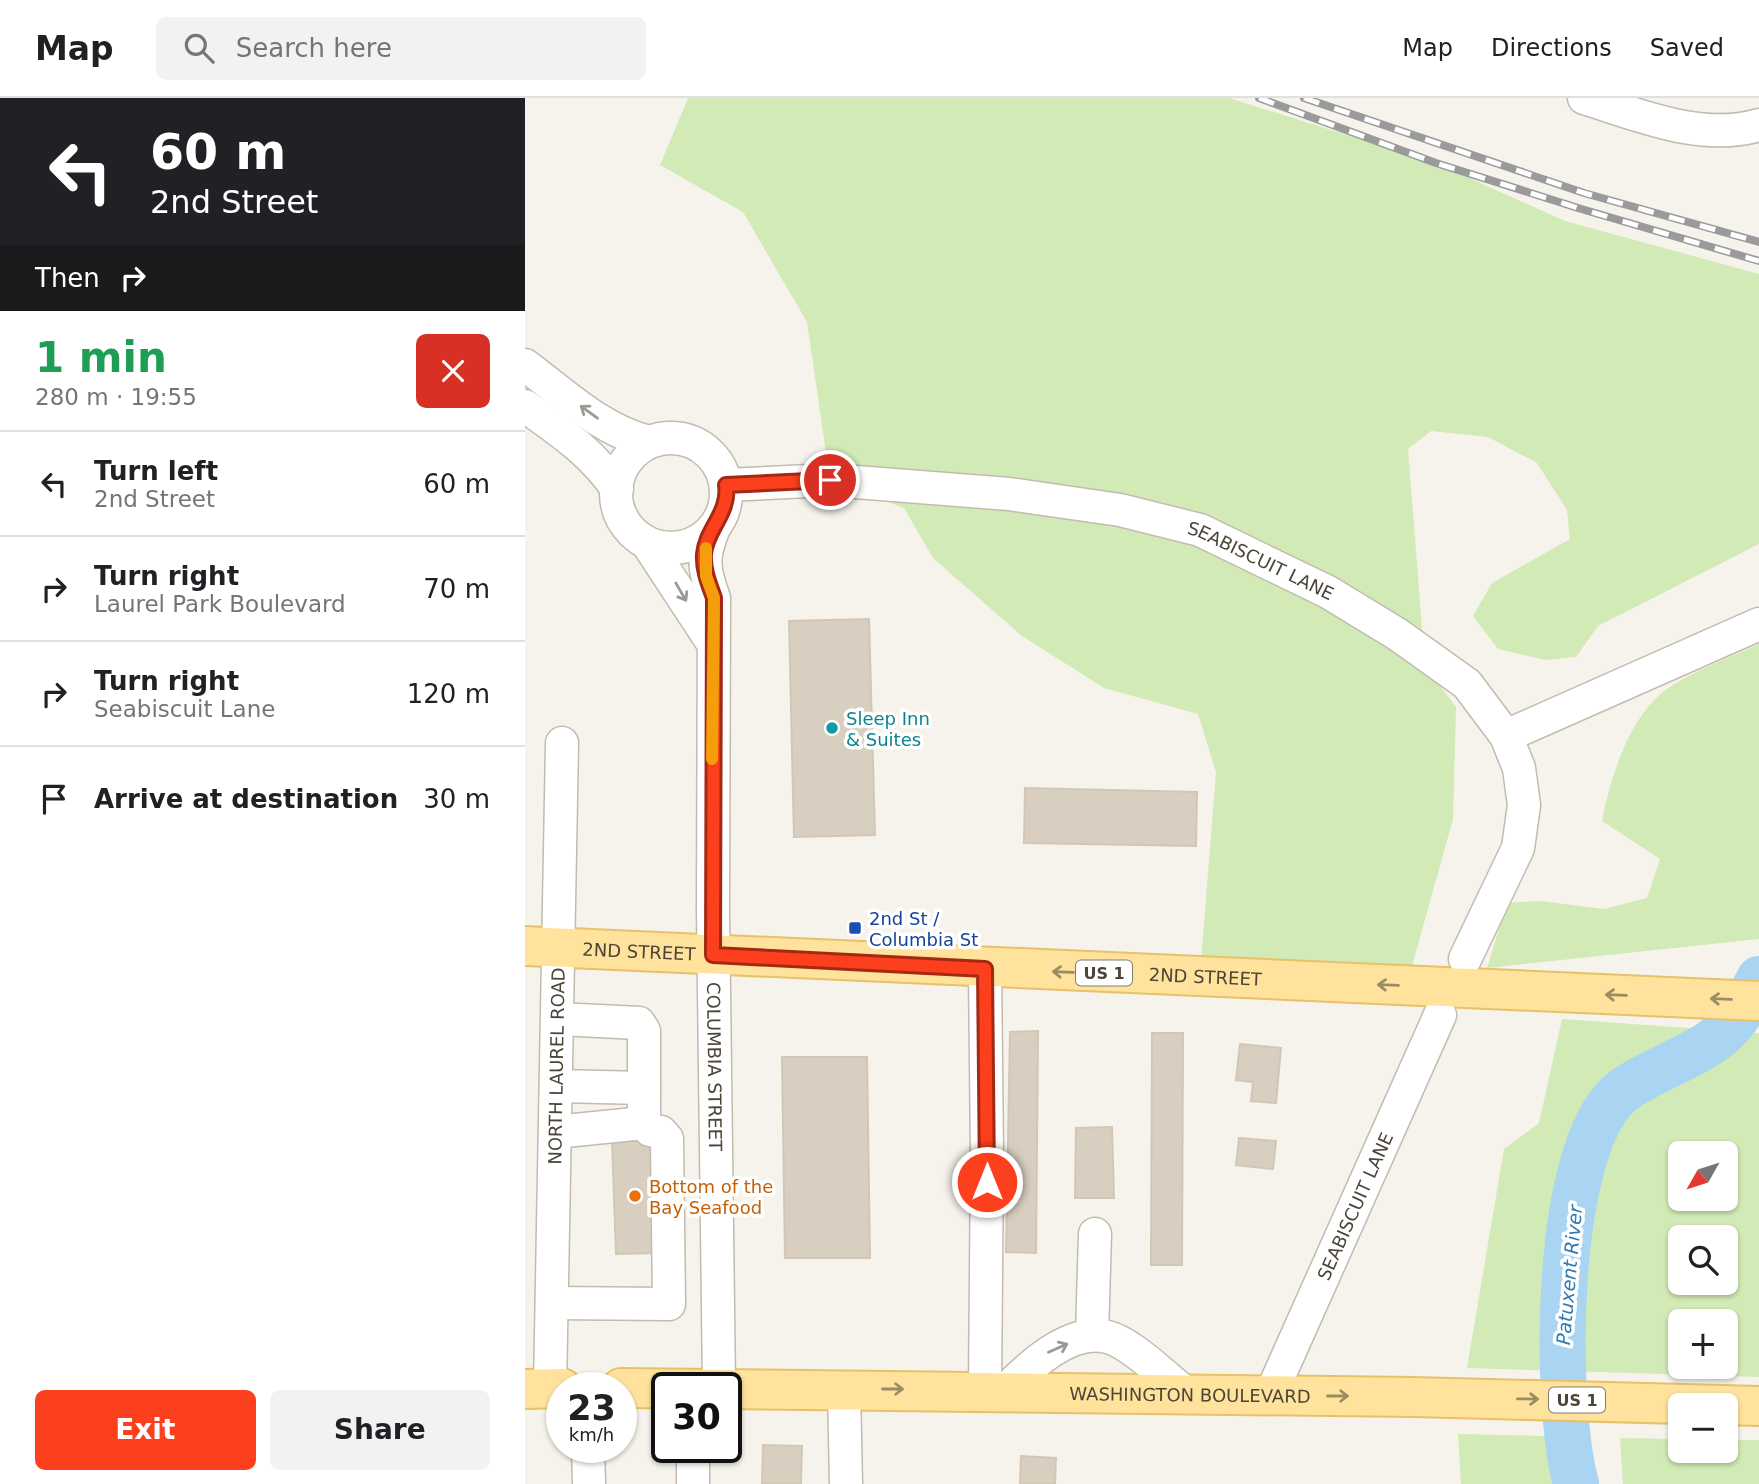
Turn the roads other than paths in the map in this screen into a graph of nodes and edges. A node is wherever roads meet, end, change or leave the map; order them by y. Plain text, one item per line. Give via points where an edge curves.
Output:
1 (1584, 98) edge
2 (1759, 125) edge
3 (525, 365) edge
4 (525, 406) edge
5 (649, 442) junction
6 (726, 485) junction
7 (617, 489) junction
8 (715, 528) junction
9 (647, 543) junction
10 (1759, 624) edge
11 (712, 642) junction
12 (1506, 736) junction
13 (562, 743) dead end
14 (542, 947) edge
15 (713, 955) junction
16 (1465, 959) dead end
17 (985, 969) junction
18 (1759, 1001) edge
19 (1440, 1015) dead end
20 (558, 1019) junction
21 (557, 1086) junction
22 (644, 1088) junction
23 (644, 1124) junction
24 (555, 1132) junction
25 (1095, 1234) dead end
26 (552, 1303) junction
27 (1092, 1335) junction
28 (547, 1372) edge
29 (719, 1372) edge
30 (742, 1387) edge
31 (844, 1389) junction
32 (995, 1390) junction
33 (1187, 1395) junction
34 (1270, 1396) junction
35 (1759, 1406) edge
36 (588, 1463) edge
37 (589, 1484) edge
38 (846, 1484) edge

1 - 2 street via 1706,130
5 -> 3 street via 601,422
4 - 7 street via 586,451
5 - 6 street via 667,437 702,447 716,459
5 - 7 street via 634,451 623,466
6 - 8 street via 724,512
6 - 12 street, SEABISCUIT LANE via 830,480 1009,494 1120,510 1200,530 1328,592 1430,655 1467,684
7 - 9 street via 622,518
8 - 9 street via 683,547
8 - 11 street, COLUMBIA STREET via 704,552 714,598
9 -> 11 street
10 - 12 street
11 - 15 street, COLUMBIA STREET
12 - 16 street, SEABISCUIT LANE via 1519,768 1524,805 1518,848
13 - 14 street, NORTH LAUREL ROAD
14 - 15 main road, 2ND STREET / US 1
14 - 20 street, NORTH LAUREL ROAD
15 - 17 main road, 2ND STREET / US 1
15 - 29 street, COLUMBIA STREET
18 -> 17 main road, 2ND STREET / US 1
17 - 32 street
19 - 34 street, SEABISCUIT LANE
20 - 21 street, NORTH LAUREL ROAD
20 - 22 street via 639,1023 644,1031
21 - 22 street
21 - 24 street, NORTH LAUREL ROAD
22 - 23 street
23 - 24 street
23 - 26 street via 667,1139 669,1304
24 - 26 street, NORTH LAUREL ROAD
25 - 27 street
26 - 28 street, NORTH LAUREL ROAD
32 -> 27 street via 1037,1358
27 - 33 street via 1116,1340
30 - 31 main road, WASHINGTON BOULEVARD / US 1
31 -> 32 main road, WASHINGTON BOULEVARD / US 1
31 - 38 street
32 - 33 main road, WASHINGTON BOULEVARD / US 1
33 - 34 main road, WASHINGTON BOULEVARD / US 1
34 -> 35 main road, WASHINGTON BOULEVARD / US 1
36 - 37 street

